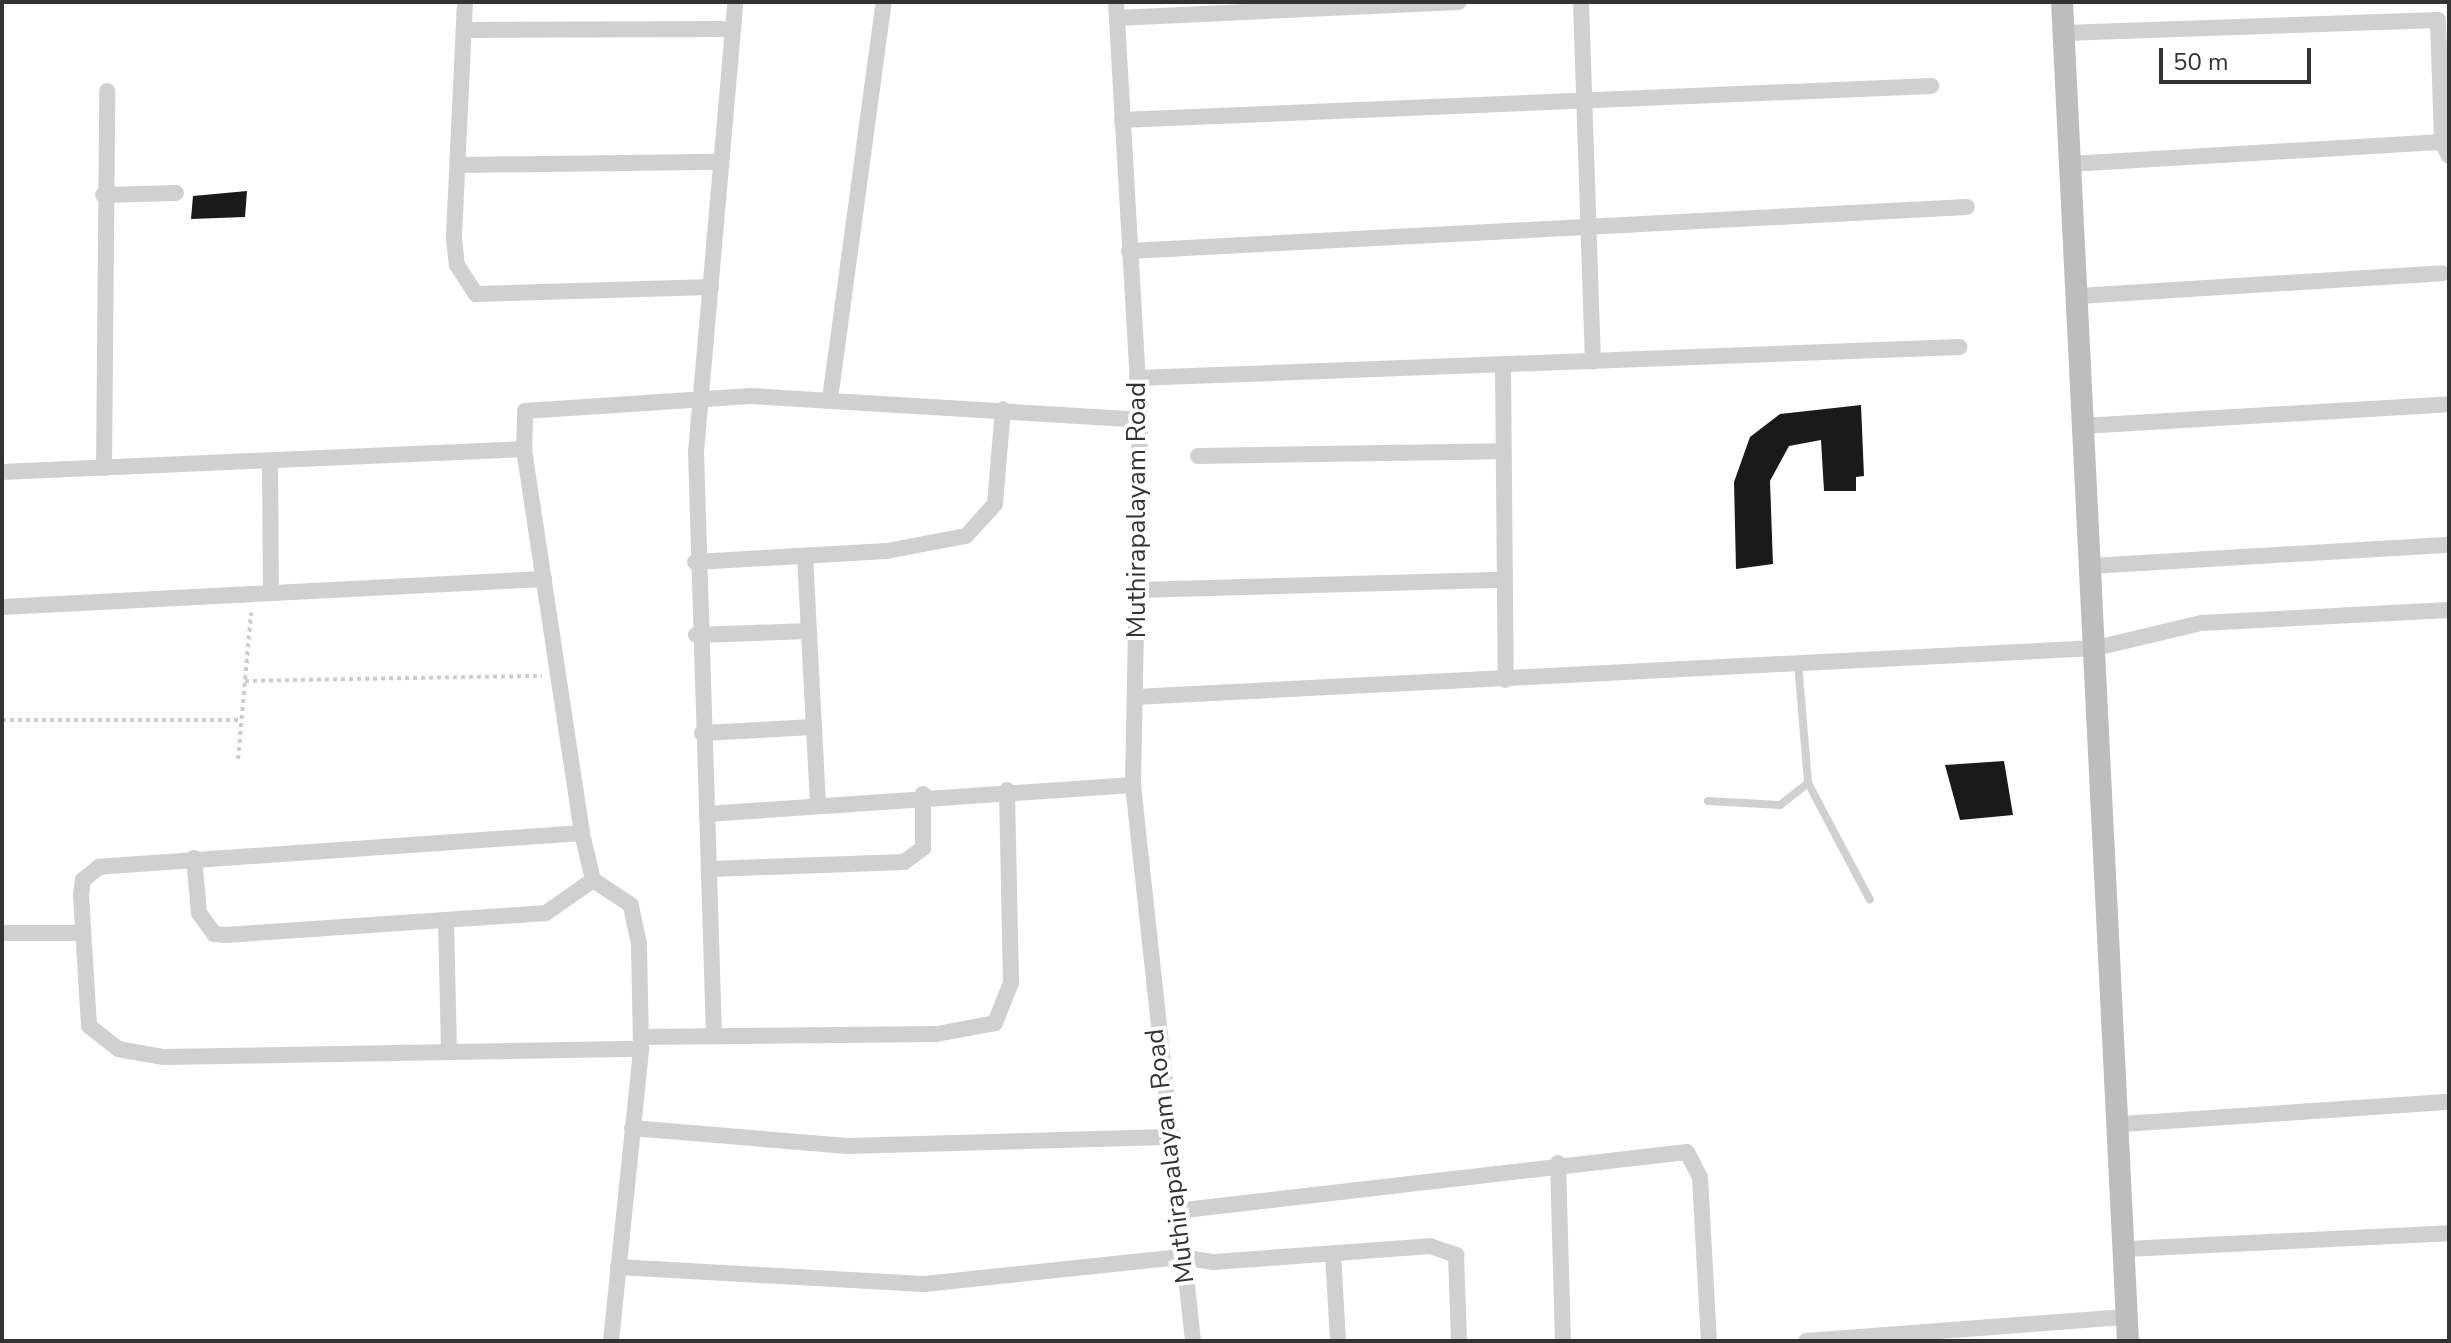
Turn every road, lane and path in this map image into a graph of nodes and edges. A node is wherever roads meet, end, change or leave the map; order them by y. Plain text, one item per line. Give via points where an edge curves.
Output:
1 (465, 2) edge
2 (735, 2) edge
3 (884, 2) edge
4 (1459, 2) edge
5 (1581, 2) edge
6 (2062, 2) edge
7 (1117, 10) edge
8 (2372, 11) edge
9 (733, 29) junction
10 (465, 30) junction
11 (2063, 33) junction
12 (2444, 48) edge
13 (1931, 86) dead end
14 (107, 91) dead end
15 (1586, 105) junction
16 (1122, 120) junction
17 (2445, 149) edge
18 (718, 162) junction
19 (2070, 164) junction
20 (458, 165) junction
21 (176, 193) dead end
22 (103, 195) junction
23 (1967, 207) dead end
24 (1590, 230) junction
25 (1129, 251) junction
26 (2442, 273) dead end
27 (711, 287) junction
28 (2079, 296) junction
29 (1959, 347) dead end
30 (1593, 362) junction
31 (1503, 365) junction
32 (1137, 378) junction
33 (699, 398) junction
34 (830, 399) junction
35 (2449, 404) edge
36 (1003, 409) junction
37 (1140, 420) junction
38 (2083, 426) junction
39 (524, 449) junction
40 (1503, 451) junction
41 (1198, 456) dead end
42 (270, 461) junction
43 (104, 468) junction
44 (2, 472) edge
45 (2449, 545) edge
46 (805, 556) junction
47 (695, 562) junction
48 (2091, 566) junction
49 (544, 579) junction
50 (1503, 580) junction
51 (1139, 590) junction
52 (271, 593) junction
53 (2, 607) edge
54 (251, 610) dead end
55 (2449, 610) edge
56 (809, 631) junction
57 (696, 635) junction
58 (2096, 648) junction
59 (1798, 662) junction
60 (550, 676) dead end
61 (1506, 680) junction
62 (245, 681) junction
63 (1135, 697) junction
64 (2, 720) edge
65 (241, 720) junction
66 (814, 727) junction
67 (702, 733) junction
68 (238, 759) dead end
69 (1808, 783) junction
70 (1133, 785) junction
71 (1007, 790) junction
72 (923, 794) junction
73 (1708, 801) dead end
74 (818, 804) junction
75 (707, 814) junction
76 (582, 833) junction
77 (194, 858) junction
78 (711, 869) junction
79 (593, 880) junction
80 (1870, 900) dead end
81 (446, 920) junction
82 (2, 933) edge
83 (83, 933) junction
84 (714, 1035) junction
85 (641, 1043) junction
86 (449, 1051) junction
87 (2449, 1102) edge
88 (2123, 1124) junction
89 (632, 1128) junction
90 (1167, 1137) junction
91 (1558, 1163) junction
92 (1176, 1211) junction
93 (2449, 1233) edge
94 (2127, 1249) junction
95 (1333, 1254) junction
96 (1181, 1257) junction
97 (618, 1267) junction
98 (2128, 1317) junction
99 (611, 1341) edge
100 (1193, 1341) edge
101 (1338, 1341) edge
102 (1459, 1341) edge
103 (1563, 1341) edge
104 (1709, 1341) edge
105 (1806, 1341) edge
106 (2128, 1341) edge

1 - 10 street
2 - 9 street
3 - 34 street
4 - 7 street, Muthirapalayam Road
5 - 15 street
6 - 11 street
7 - 16 street, Muthirapalayam Road
8 - 11 street
8 - 12 street via 2438,20
9 - 10 street
9 - 18 street
10 - 20 street
11 - 19 street
12 - 17 street
13 - 15 street
14 - 22 street
15 - 16 street
15 - 24 street
16 - 25 street, Muthirapalayam Road
17 - 19 street
18 - 20 street
18 - 27 street
19 - 28 street
20 - 27 street via 457,265 476,294
21 - 22 street
22 - 43 street
23 - 24 street
24 - 25 street
24 - 30 street
25 - 32 street, Muthirapalayam Road
26 - 28 street
27 - 33 street
28 - 38 street
29 - 30 street
30 - 31 street
31 - 32 street
31 - 40 street
32 - 37 street, Muthirapalayam Road
33 - 34 street
33 - 39 street via 531,409 522,418
33 - 47 street
34 - 36 street
35 - 38 street
36 - 37 street
36 - 46 street via 1000,483 986,522 938,545
37 - 51 street, Muthirapalayam Road
38 - 48 street
39 - 42 street
39 - 49 street
40 - 41 street
40 - 50 street
42 - 43 street
42 - 52 street
43 - 44 street
45 - 48 street
46 - 47 street
46 - 56 street
47 - 57 street
48 - 58 street
49 - 52 street
49 - 76 street
50 - 51 street
50 - 61 street
51 - 63 street, Muthirapalayam Road
52 - 53 street
54 - 62 path
55 - 58 street via 2201,623
56 - 57 street
56 - 66 street
57 - 67 street
58 - 59 street
58 - 88 street
59 - 61 street
59 - 69 lane
60 - 62 path
61 - 63 street
62 - 65 path
63 - 70 street, Muthirapalayam Road
64 - 65 path
65 - 68 path
66 - 67 street
66 - 74 street
67 - 75 street
69 - 73 lane via 1780,805
69 - 80 lane
70 - 71 street
70 - 90 street, Muthirapalayam Road
71 - 72 street
71 - 84 street via 1011,983 995,1023 937,1034
72 - 74 street
72 - 78 street via 923,848 904,862
74 - 75 street
75 - 78 street
76 - 77 street
76 - 79 street
77 - 81 street via 199,913 214,934
77 - 83 street via 90,872 81,895
78 - 84 street
79 - 81 street via 546,913
79 - 85 street via 636,916
81 - 86 street
82 - 83 street
83 - 86 street via 89,1026 135,1055
84 - 85 street
85 - 86 street
85 - 89 street
87 - 88 street
88 - 94 street
89 - 90 street via 847,1146
89 - 97 street
90 - 92 street, Muthirapalayam Road
91 - 92 street
91 - 103 street
91 - 104 street via 1687,1152 1700,1177
92 - 96 street, Muthirapalayam Road
93 - 94 street
94 - 98 street
95 - 96 street via 1214,1262
95 - 101 street
95 - 102 street via 1446,1248 1456,1255
96 - 97 street via 924,1284
96 - 100 street, Muthirapalayam Road
97 - 99 street
98 - 105 street
98 - 106 street

